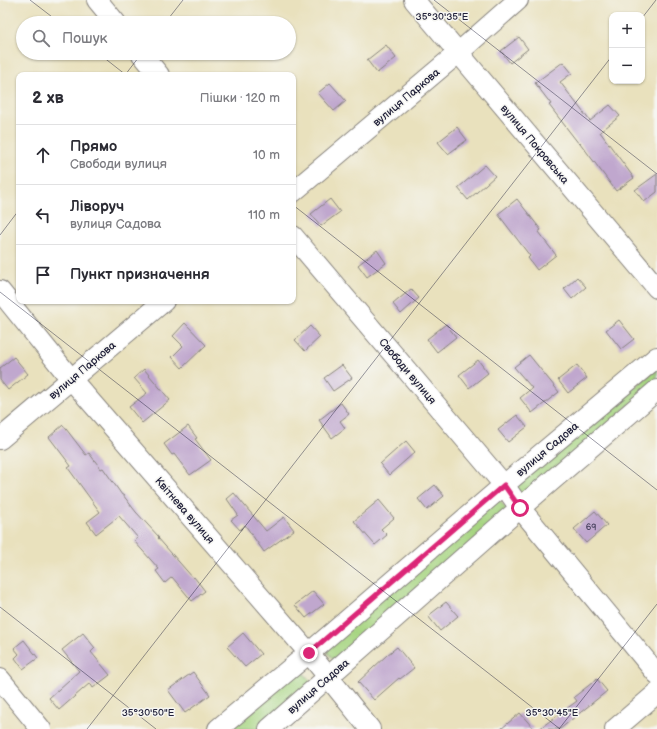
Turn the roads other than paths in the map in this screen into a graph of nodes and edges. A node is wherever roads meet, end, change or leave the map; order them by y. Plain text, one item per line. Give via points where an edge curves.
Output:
1 (97, 0) edge
2 (414, 0) edge
3 (518, 0) edge
4 (110, 16) edge
5 (458, 53) junction
6 (147, 60) edge
7 (157, 72) edge
8 (296, 189) edge
9 (296, 240) edge
10 (657, 288) edge
11 (0, 291) edge
12 (160, 304) edge
13 (657, 357) edge
14 (71, 379) junction
15 (657, 390) edge
16 (0, 439) edge
17 (504, 485) junction
18 (520, 508) junction
19 (309, 653) junction
20 (657, 674) edge
21 (329, 677) junction
22 (0, 679) edge
23 (657, 692) edge
24 (41, 729) edge
25 (218, 729) edge
26 (269, 729) edge
27 (370, 729) edge
28 (615, 729) edge

1 - 4 street
2 - 5 street, вулиця Покровська
3 - 5 street, вулиця Паркова
5 - 8 street, вулиця Паркова
5 - 10 street, вулиця Покровська
6 - 7 street
9 - 17 street, Свободи вулиця
11 - 14 street, Квітнева вулиця
12 - 14 street, вулиця Паркова
13 - 17 street, вулиця Садова
14 - 16 street, вулиця Паркова
14 - 19 street, Квітнева вулиця
15 - 18 street, вулиця Садова
17 - 18 street, Свободи вулиця
17 - 19 street, вулиця Садова
18 - 20 street, Свободи вулиця
18 - 21 street, вулиця Садова
19 - 21 street, Квітнева вулиця
19 - 25 street, вулиця Садова
21 - 26 street, вулиця Садова
21 - 27 street, Квітнева вулиця
22 - 24 street
23 - 28 street

